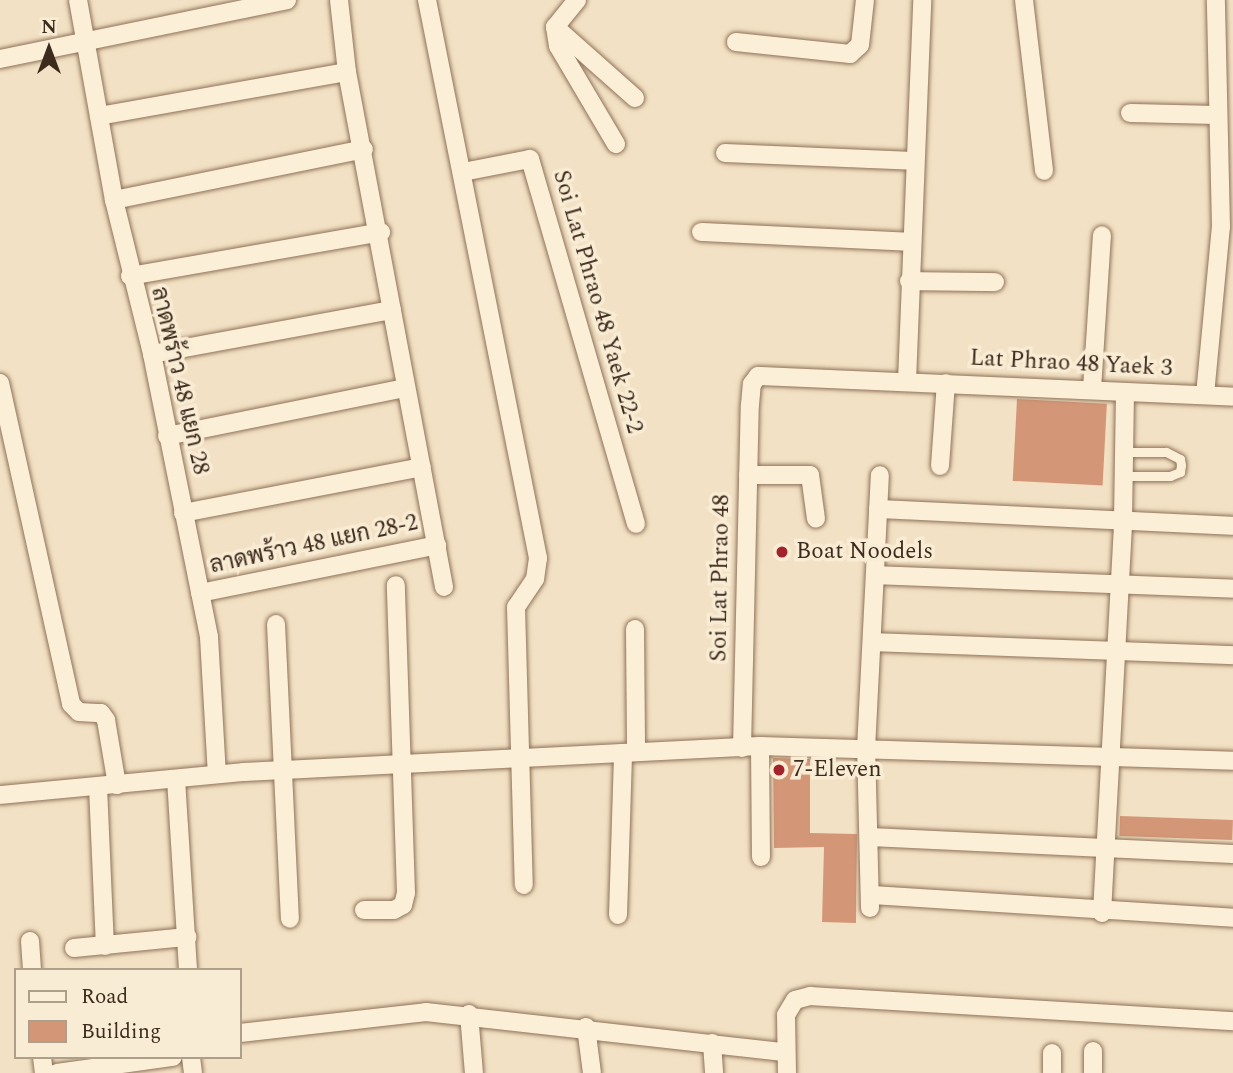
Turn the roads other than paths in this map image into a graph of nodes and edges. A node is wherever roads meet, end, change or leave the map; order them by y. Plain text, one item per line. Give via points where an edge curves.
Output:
1 (78, 0) edge
2 (287, 0) edge
3 (340, 0) edge
4 (427, 0) edge
5 (577, 0) edge
6 (865, 0) edge
7 (922, 0) edge
8 (1024, 0) edge
9 (1216, 0) edge
10 (247, 5) edge
11 (555, 27) junction
12 (86, 41) junction
13 (736, 43) dead end
14 (0, 59) edge
15 (347, 72) junction
16 (1225, 83) edge
17 (635, 98) dead end
18 (1130, 113) dead end
19 (1218, 115) junction
20 (99, 116) junction
21 (617, 145) dead end
22 (363, 149) junction
23 (725, 153) dead end
24 (913, 161) junction
25 (1044, 171) dead end
26 (463, 172) junction
27 (114, 200) junction
28 (1227, 226) edge
29 (381, 232) junction
30 (701, 232) dead end
31 (1102, 235) dead end
32 (911, 242) junction
33 (130, 275) junction
34 (909, 281) junction
35 (995, 282) dead end
36 (392, 310) junction
37 (152, 354) junction
38 (907, 381) junction
39 (0, 383) edge
40 (946, 383) junction
41 (406, 388) junction
42 (1092, 389) junction
43 (1125, 392) junction
44 (1205, 395) junction
45 (1233, 397) edge
46 (4, 417) edge
47 (167, 436) junction
48 (1124, 452) junction
49 (940, 466) dead end
50 (422, 467) junction
51 (748, 475) junction
52 (880, 475) dead end
53 (1123, 477) junction
54 (878, 509) junction
55 (183, 513) junction
56 (816, 519) dead end
57 (1123, 520) junction
58 (636, 524) dead end
59 (1233, 526) edge
60 (437, 545) junction
61 (876, 575) junction
62 (396, 585) dead end
63 (1118, 585) junction
64 (444, 587) dead end
65 (1233, 589) edge
66 (200, 593) junction
67 (276, 624) dead end
68 (635, 629) dead end
69 (873, 642) junction
70 (1116, 650) junction
71 (1233, 655) edge
72 (760, 746) junction
73 (742, 748) junction
74 (866, 749) junction
75 (629, 752) junction
76 (1110, 756) junction
77 (519, 757) junction
78 (1233, 761) edge
79 (406, 767) junction
80 (284, 770) junction
81 (216, 774) junction
82 (176, 779) junction
83 (117, 785) junction
84 (98, 787) junction
85 (0, 795) edge
86 (870, 837) junction
87 (1106, 847) junction
88 (1233, 854) edge
89 (761, 857) dead end
90 (524, 885) dead end
91 (363, 910) dead end
92 (1102, 913) junction
93 (618, 915) dead end
94 (1233, 918) edge
95 (290, 919) dead end
96 (187, 937) junction
97 (30, 942) dead end
98 (105, 946) junction
99 (74, 948) dead end
100 (32, 968) edge
101 (188, 968) edge
102 (470, 1014) junction
103 (1233, 1021) edge
104 (586, 1027) junction
105 (242, 1033) edge
106 (712, 1043) junction
107 (1093, 1051) dead end
108 (784, 1052) junction
109 (1052, 1053) dead end
110 (158, 1059) edge
111 (57, 1073) edge
112 (474, 1073) edge
113 (592, 1073) edge
114 (714, 1073) edge
115 (786, 1073) edge
116 (1052, 1073) edge
117 (1093, 1073) edge

1 - 12 street, ลาดพร้าว 48 แยก 28
2 - 10 street
3 - 15 street
4 - 26 street
5 - 11 street
6 - 13 street via 860,45 850,54
7 - 24 street
8 - 25 street
9 - 16 street
10 - 12 street
11 - 17 street
11 - 21 street via 558,46
12 - 14 street
12 - 20 street, ลาดพร้าว 48 แยก 28
15 - 20 street
15 - 22 street
16 - 19 street
18 - 19 street
19 - 28 street
20 - 27 street, ลาดพร้าว 48 แยก 28
22 - 27 street
22 - 29 street
23 - 24 street
24 - 32 street
26 - 58 street, Soi Lat Phrao 48 Yaek 22-2 via 530,159
26 - 77 street via 538,558 535,579 516,607
27 - 33 street, ลาดพร้าว 48 แยก 28
28 - 44 street
29 - 33 street
29 - 36 street
30 - 32 street
31 - 42 street
32 - 34 street
33 - 37 street, ลาดพร้าว 48 แยก 28
34 - 35 street
34 - 38 street
36 - 37 street
36 - 41 street
37 - 47 street, ลาดพร้าว 48 แยก 28
38 - 40 street, Lat Phrao 48 Yaek 3
38 - 51 street, Soi Lat Phrao 48 via 758,376 752,384
39 - 46 street
40 - 42 street, Lat Phrao 48 Yaek 3
40 - 49 street
41 - 47 street
41 - 50 street
42 - 43 street, Lat Phrao 48 Yaek 3
43 - 44 street, Lat Phrao 48 Yaek 3
43 - 48 street
44 - 45 street, Lat Phrao 48 Yaek 3
46 - 83 street via 71,704 79,712 101,713 106,720
47 - 55 street, ลาดพร้าว 48 แยก 28
48 - 53 street
48 - 53 lane via 1166,452 1180,459 1181,466 1180,472 1170,476
50 - 55 street
50 - 60 street
51 - 56 street via 810,475
51 - 73 street, Soi Lat Phrao 48
52 - 54 street
53 - 57 street
54 - 57 street
54 - 61 street
55 - 66 street, ลาดพร้าว 48 แยก 28
57 - 59 street
57 - 63 street
60 - 64 street
60 - 66 street, ลาดพร้าว 48 แยก 28-2
61 - 63 street
61 - 69 street
62 - 79 street
63 - 65 street
63 - 70 street
66 - 81 street, ลาดพร้าว 48 แยก 28 via 212,654
67 - 80 street
68 - 75 street
69 - 70 street
69 - 74 street
70 - 71 street
70 - 76 street
72 - 73 street
72 - 74 street
72 - 89 street
73 - 75 street
74 - 76 street
74 - 86 street
75 - 77 street
75 - 93 street
76 - 78 street
76 - 87 street
77 - 79 street
77 - 90 street
79 - 80 street
79 - 91 street via 403,905 394,910
80 - 81 street
80 - 95 street
81 - 82 street
82 - 83 street
82 - 96 street
83 - 84 street
84 - 85 street
84 - 98 street
86 - 87 street
86 - 92 street via 871,901
87 - 88 street
87 - 92 street
92 - 94 street
96 - 98 street
96 - 101 street
97 - 100 street
98 - 99 street
102 - 104 street
102 - 105 street via 383,1014
102 - 112 street
103 - 108 street via 810,996 795,1000 786,1015
104 - 106 street
104 - 113 street
106 - 108 street
106 - 114 street
107 - 117 street
108 - 115 street
109 - 116 street
110 - 111 street

